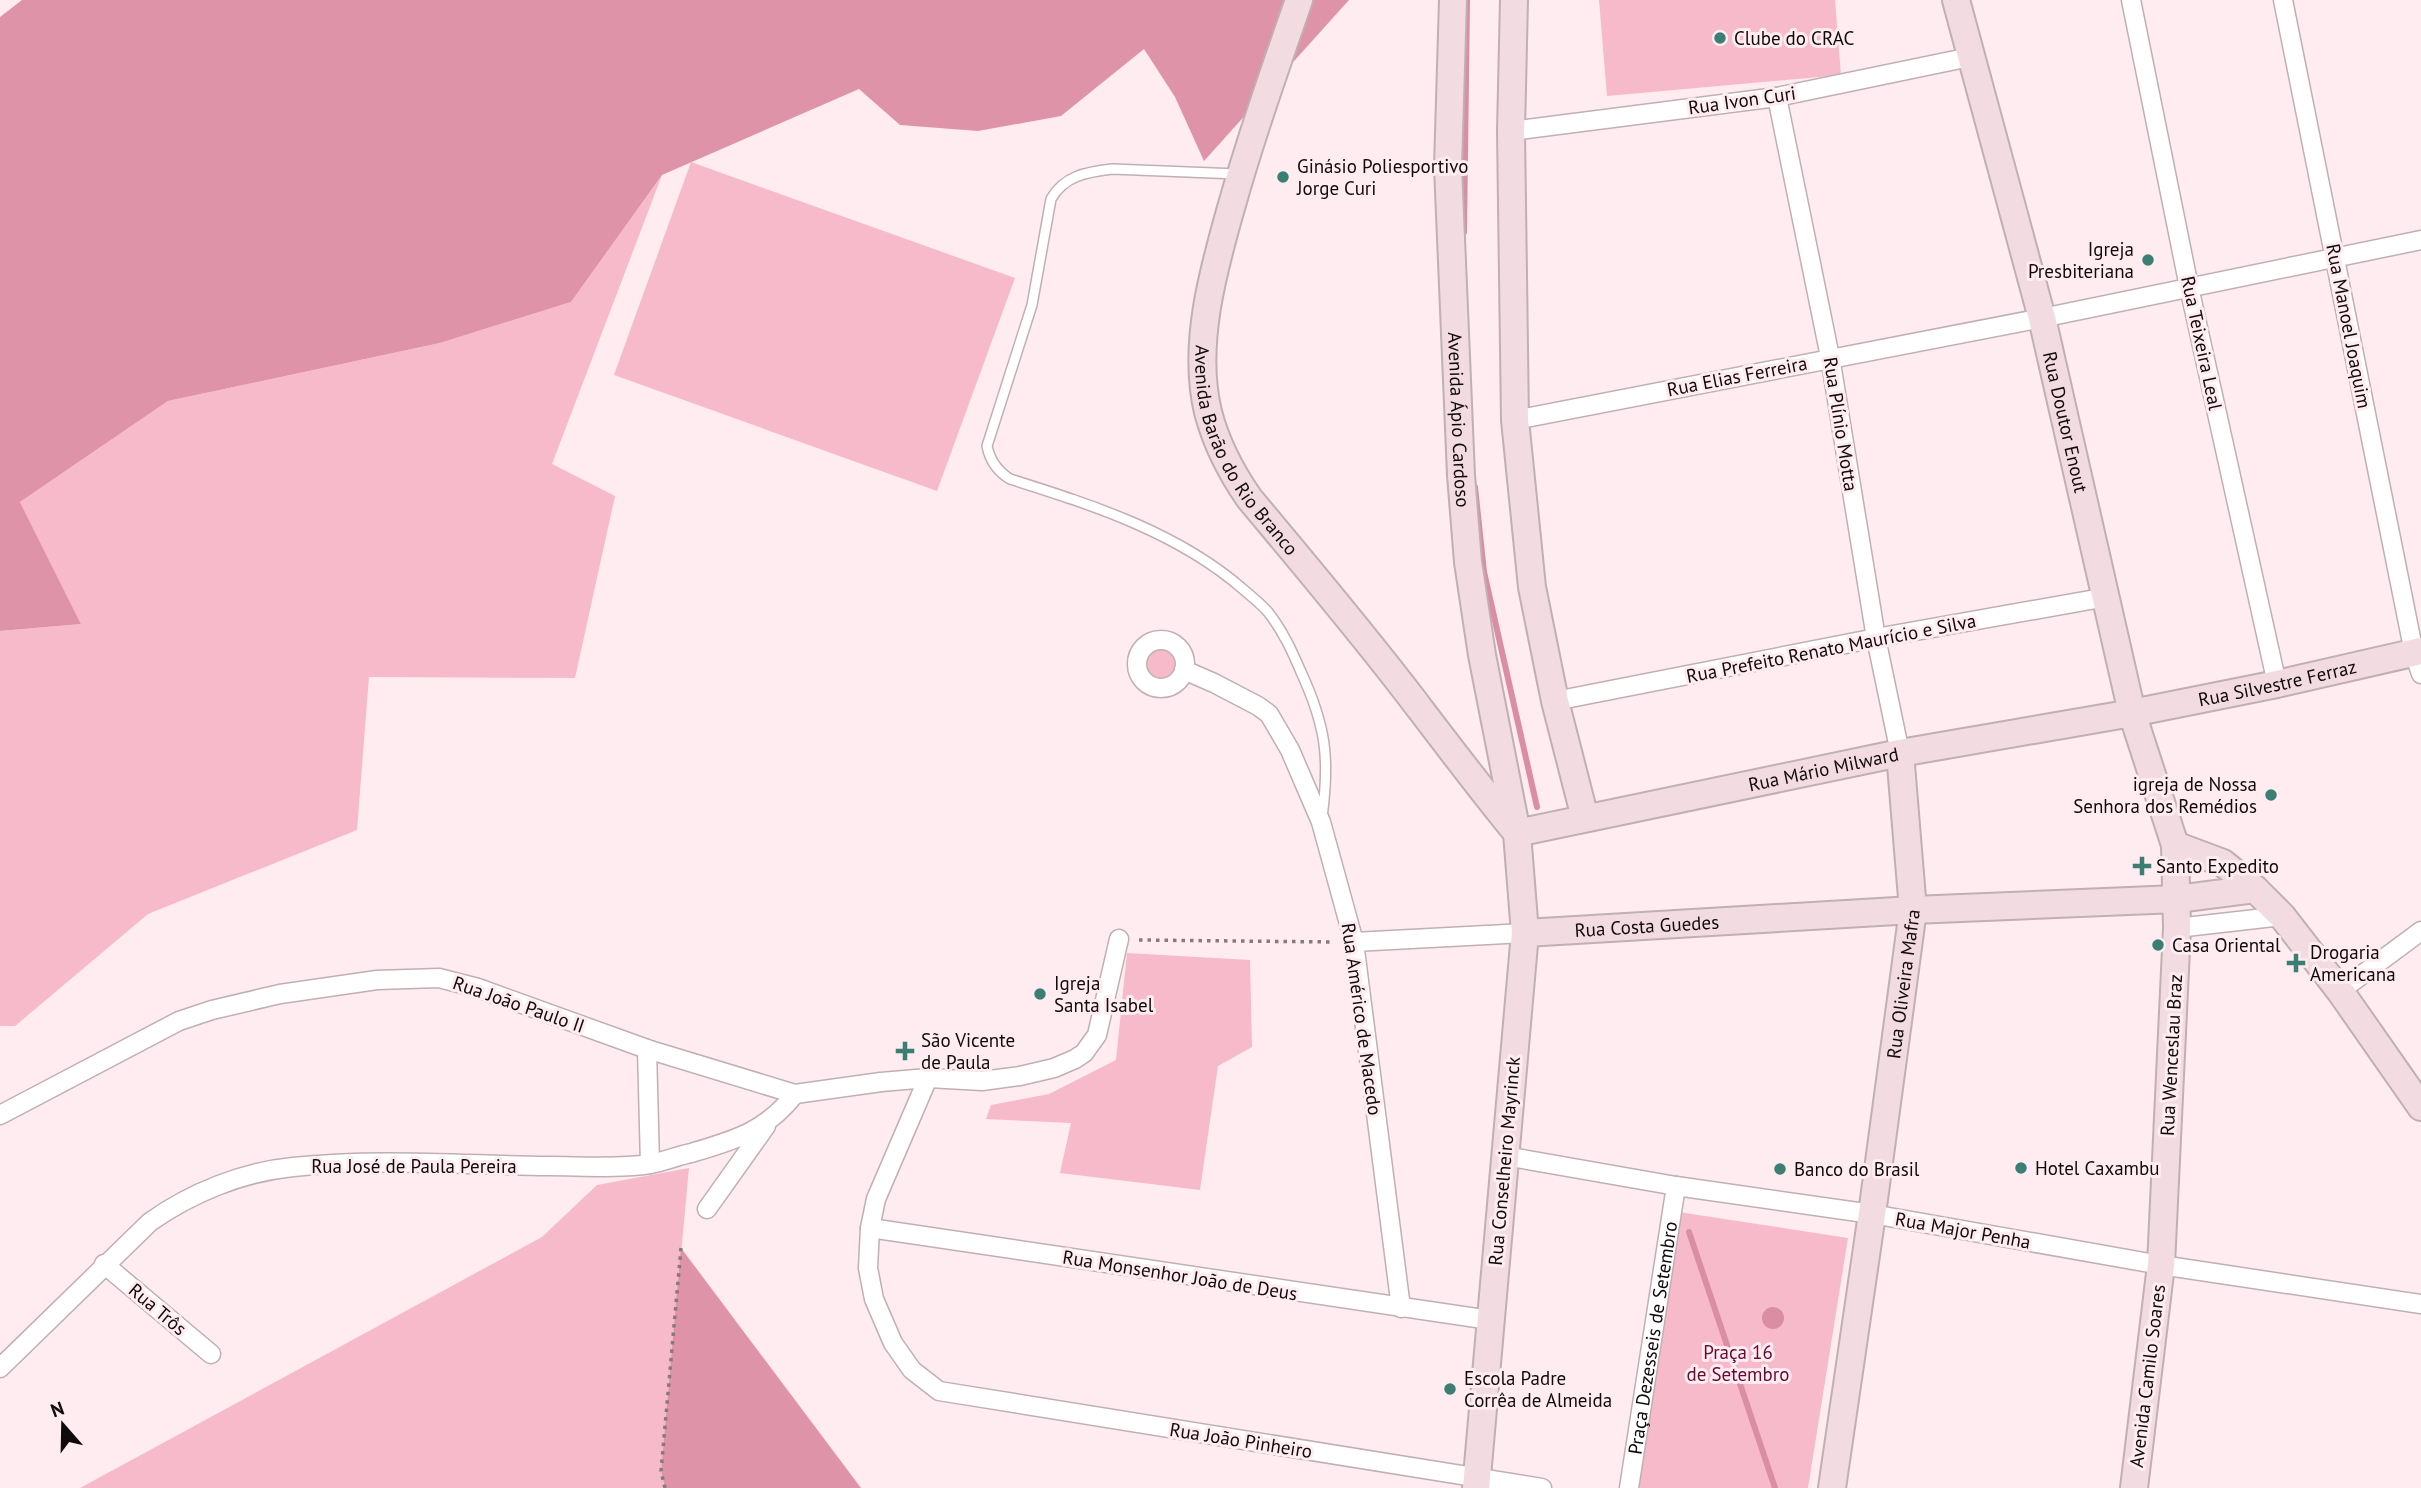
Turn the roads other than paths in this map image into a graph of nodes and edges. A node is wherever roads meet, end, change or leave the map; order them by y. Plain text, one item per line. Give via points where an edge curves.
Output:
1 (1299, 0) edge
2 (1453, 0) edge
3 (1514, 0) edge
4 (1956, 0) edge
5 (2131, 0) edge
6 (2283, 0) edge
7 (1970, 57) junction
8 (1777, 97) junction
9 (1511, 131) junction
10 (1241, 174) junction
11 (2421, 240) edge
12 (2335, 259) junction
13 (2189, 288) junction
14 (2042, 318) junction
15 (1830, 357) junction
16 (1515, 419) junction
17 (2107, 597) junction
18 (1876, 638) junction
19 (2419, 659) edge
20 (1184, 670) dead end
21 (2277, 684) junction
22 (1555, 701) junction
23 (2132, 713) junction
24 (1900, 753) junction
25 (1585, 818) junction
26 (1321, 822) junction
27 (1517, 834) junction
28 (2175, 845) junction
29 (2256, 889) junction
30 (2177, 899) junction
31 (1913, 910) junction
32 (2281, 916) junction
33 (2177, 928) junction
34 (2421, 931) edge
35 (1525, 933) junction
36 (1119, 939) road end
37 (1354, 942) junction
38 (2340, 991) junction
39 (647, 1049) junction
40 (928, 1078) junction
41 (795, 1094) junction
42 (2421, 1107) edge
43 (0, 1115) edge
44 (770, 1121) junction
45 (1505, 1156) junction
46 (650, 1164) junction
47 (1676, 1186) junction
48 (707, 1209) dead end
49 (1872, 1214) junction
50 (870, 1228) junction
51 (104, 1264) junction
52 (2161, 1265) junction
53 (2421, 1304) edge
54 (1401, 1308) junction
55 (1490, 1320) junction
56 (211, 1354) dead end
57 (0, 1368) edge
58 (1476, 1483) edge
59 (1542, 1488) edge
60 (1629, 1488) edge
61 (1832, 1488) edge
62 (2134, 1488) edge

1 - 10 street, Avenida Barão do Rio Branco
2 - 27 street, Avenida Ápio Cardoso via 1448,167 1461,475 1482,655
3 - 9 street
4 - 7 street, Rua Doutor Enout
5 - 13 street, Rua Teixeira Leal
6 - 12 street, Rua Manoel Joaquim
7 - 8 street, Rua Ivon Curi
7 - 14 street, Rua Doutor Enout
8 - 9 street, Rua Ivon Curi
8 - 15 street, Rua Plínio Motta
9 - 16 street
10 - 26 lane via 1112,169 1073,177 1058,186 1051,199 1032,305 987,446 994,464 1010,479 1128,520 1179,545 1223,572 1266,609 1283,633 1316,704 1327,762
10 - 27 street, Avenida Barão do Rio Branco via 1210,282 1203,338 1208,411 1222,450 1249,498
11 - 12 street, Rua Elias Ferreira
12 - 13 street, Rua Elias Ferreira
12 - 19 street, Rua Manoel Joaquim
13 - 14 street, Rua Elias Ferreira
13 - 21 street, Rua Teixeira Leal
14 - 15 street, Rua Elias Ferreira
14 - 17 street, Rua Doutor Enout
15 - 16 street, Rua Elias Ferreira
15 - 18 street, Rua Plínio Motta
16 - 22 street via 1532,587
17 - 18 street, Rua Prefeito Renato Maurício e Silva
17 - 23 street, Rua Doutor Enout
18 - 22 street, Rua Prefeito Renato Maurício e Silva
18 - 24 street, Rua Plínio Motta
19 - 21 street, Rua Silvestre Ferraz
20 - 26 street, Rua Américo de Macedo via 1269,714
21 - 23 street, Rua Silvestre Ferraz
22 - 25 street
23 - 24 street, Rua Mário Milward
23 - 28 street, Rua Doutor Enout
24 - 25 street, Rua Mário Milward
24 - 31 street, Rua Oliveira Mafra
25 - 27 street, Rua Mário Milward
26 - 37 street, Rua Américo de Macedo
27 - 35 street, Rua Conselheiro Mayrinck
28 - 29 street via 2223,863
28 - 30 street, Rua Wenceslau Braz
29 - 30 street, Rua Costa Guedes
29 - 32 street
30 - 31 street, Rua Costa Guedes
30 - 33 street, Rua Wenceslau Braz
31 - 35 street, Rua Costa Guedes
31 - 49 street, Rua Oliveira Mafra
32 - 33 street
32 - 38 street
33 - 52 street, Rua Wenceslau Braz
34 - 38 street
35 - 37 street, Rua Costa Guedes
35 - 45 street, Rua Conselheiro Mayrinck
36 - 40 street, Rua João Paulo II via 1097,1035 1084,1053 1055,1068 1020,1076 982,1082
37 - 54 street, Rua Américo de Macedo
38 - 42 street
39 - 41 street, Rua João Paulo II
39 - 43 street, Rua João Paulo II via 452,981 377,980 280,994 179,1021
39 - 46 street
40 - 41 street, Rua João Paulo II
40 - 50 street via 876,1199
41 - 44 street, Rua José de Paula Pereira
44 - 46 street, Rua José de Paula Pereira via 739,1138
44 - 48 street
45 - 47 street, Rua Major Penha
45 - 55 street, Rua Conselheiro Mayrinck
46 - 51 street, Rua José de Paula Pereira via 346,1163 290,1167 211,1188 172,1206
47 - 49 street, Rua Major Penha
47 - 60 street, Praça Dezesseis de Setembro
49 - 52 street, Rua Major Penha
49 - 61 street
50 - 54 street, Rua Monsenhor João de Deus
50 - 58 street, Rua João Pinheiro via 869,1268 882,1321 902,1358 939,1391
51 - 56 street, Rua Trôs
51 - 57 street, Rua José de Paula Pereira
52 - 53 street, Rua Major Penha
52 - 62 street, Avenida Camilo Soares
54 - 55 street, Rua Monsenhor João de Deus
55 - 58 street, Rua Conselheiro Mayrinck
58 - 59 street, Rua João Pinheiro

